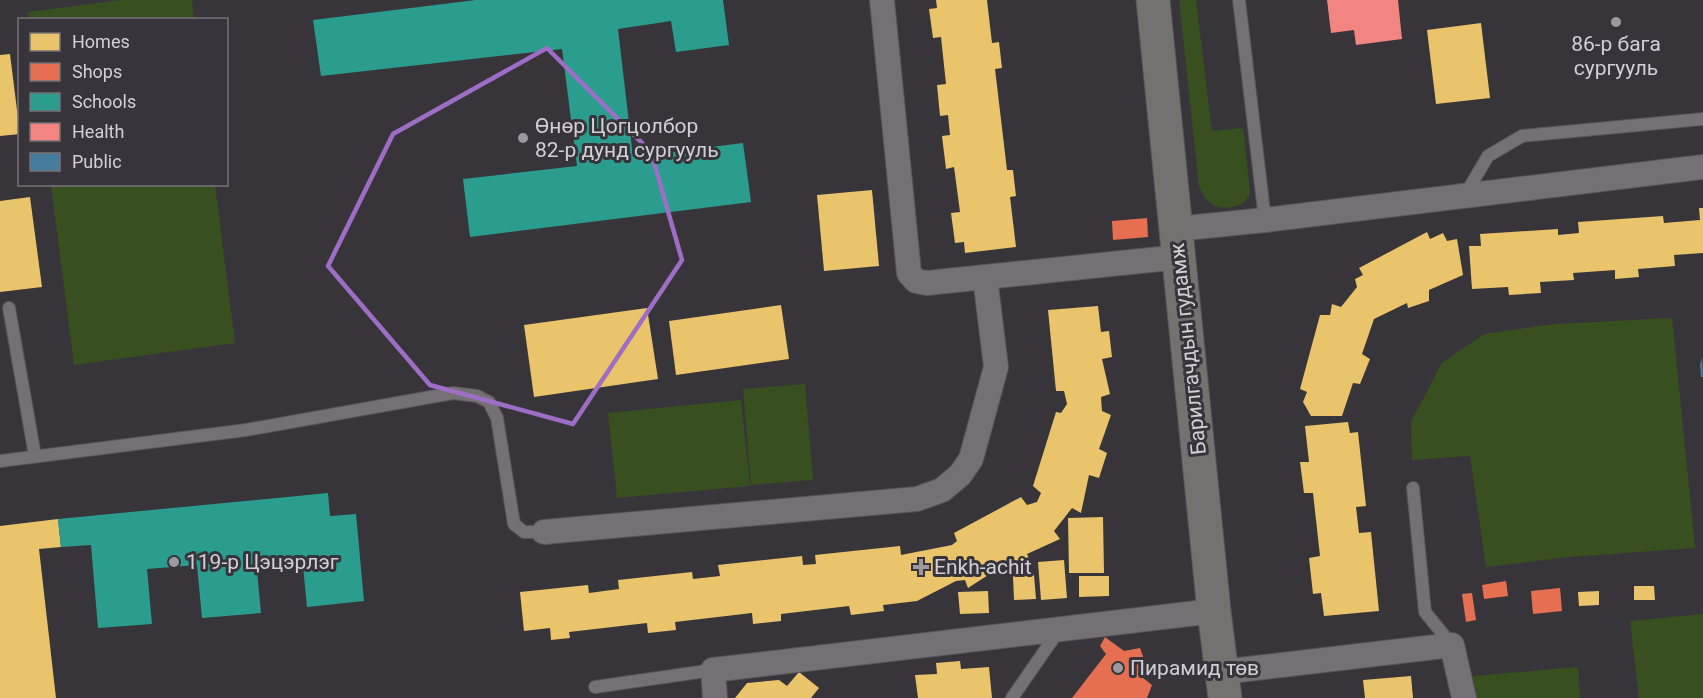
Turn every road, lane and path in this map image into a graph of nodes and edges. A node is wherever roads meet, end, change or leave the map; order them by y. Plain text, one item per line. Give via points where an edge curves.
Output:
1 (882, 0) edge
2 (1153, 0) edge
3 (1239, 0) edge
4 (1703, 119) edge
5 (1703, 167) edge
6 (1465, 195) junction
7 (1265, 220) junction
8 (1178, 243) junction
9 (986, 277) junction
10 (9, 308) dead end
11 (35, 456) junction
12 (0, 461) edge
13 (1413, 488) dead end
14 (544, 532) joint
15 (1214, 611) junction
16 (1061, 628) junction
17 (1452, 645) junction
18 (713, 670) junction
19 (1224, 685) edge
20 (595, 687) dead end
21 (715, 698) edge
22 (1012, 698) edge
23 (1464, 698) edge

1 - 9 street via 909,273 916,281 927,283
2 - 8 street, Барилгачдын гудамж
3 - 7 lane
4 - 6 lane via 1522,136 1488,156
5 - 6 street
6 - 7 street
7 - 8 street
8 - 9 street
8 - 15 street, Барилгачдын гудамж
9 - 14 street via 996,367 970,459 960,475 942,489 917,499
10 - 11 lane
11 - 12 lane
11 - 14 lane via 246,430 453,393 477,396 489,402 497,418 514,524 524,532
13 - 17 lane via 1425,612
15 - 16 street
15 - 19 street, Барилгачдын гудамж
16 - 18 street
16 - 22 lane
17 - 19 street
17 - 23 street
18 - 20 lane
18 - 21 street

